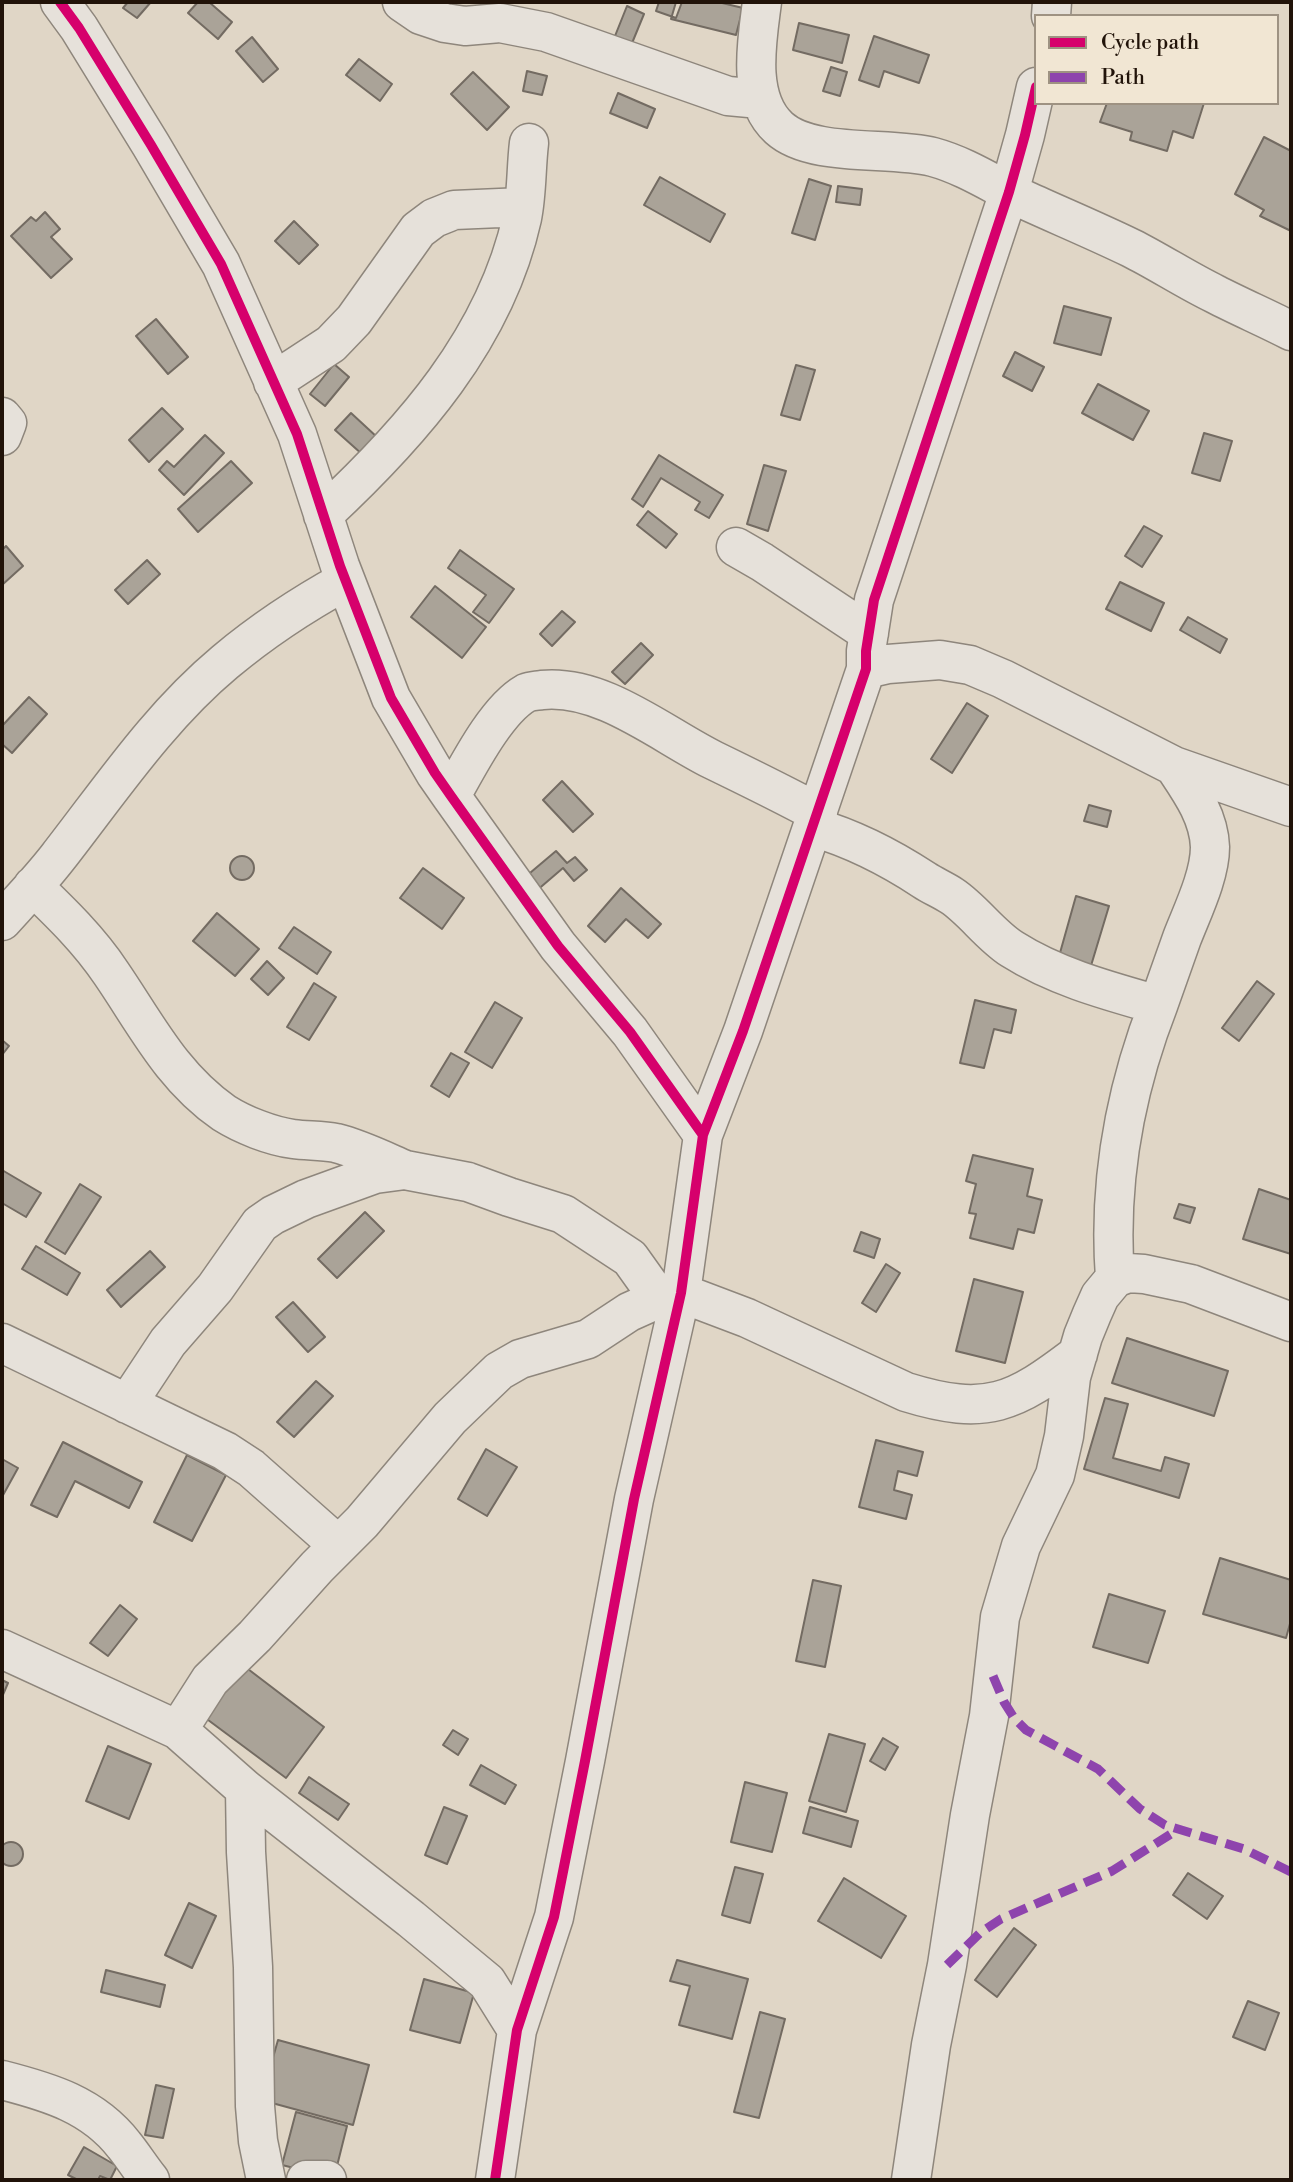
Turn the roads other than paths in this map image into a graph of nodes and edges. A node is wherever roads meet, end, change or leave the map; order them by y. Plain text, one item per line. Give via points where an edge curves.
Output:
1 (60, 2) edge
2 (402, 2) edge
3 (762, 2) edge
4 (523, 14) edge
5 (1034, 96) edge
6 (760, 99) junction
7 (529, 144) dead end
8 (1009, 192) junction
9 (523, 207) junction
10 (1291, 331) edge
11 (273, 382) junction
12 (2, 417) edge
13 (2, 436) edge
14 (323, 515) junction
15 (736, 547) dead end
16 (345, 581) junction
17 (868, 651) junction
18 (1174, 766) junction
19 (451, 796) junction
20 (1291, 807) edge
21 (816, 820) junction
22 (33, 886) junction
23 (2, 921) edge
24 (1158, 1005) junction
25 (703, 1135) junction
26 (405, 1170) junction
27 (1115, 1278) junction
28 (670, 1296) junction
29 (1291, 1322) edge
30 (2, 1343) edge
31 (1078, 1354) junction
32 (127, 1404) junction
33 (338, 1545) junction
34 (2, 1649) edge
35 (178, 1730) junction
36 (245, 1789) junction
37 (517, 2031) junction
38 (2, 2080) edge
39 (150, 2180) edge
40 (266, 2180) edge
41 (306, 2180) edge
42 (327, 2180) edge
43 (495, 2180) edge
44 (911, 2180) edge

1 - 11 street via 220,264
2 - 4 street via 421,15 465,26 500,23
3 - 6 street via 757,40
4 - 6 street via 546,32 728,96
5 - 8 street
6 - 8 street via 779,128 794,138 820,146 933,157 974,172
7 - 9 street
8 - 10 street
8 - 17 street via 874,600
9 - 11 street via 454,210 434,218 418,230 354,320 331,344
9 - 14 street via 509,263 472,345 373,469
11 - 14 street via 297,434
12 - 13 street via 8,423
14 - 16 street
15 - 17 street via 762,562
16 - 19 street via 391,698
16 - 22 street via 303,604 215,671 134,757
17 - 18 street via 887,664 940,660 970,665
17 - 21 street
18 - 20 street
18 - 24 street via 1198,802 1210,846 1199,894
19 - 21 street via 481,744 511,705 528,692 560,688 621,708 759,781
19 - 25 street via 558,946 630,1032
21 - 24 street via 954,897 1013,950 1104,989
21 - 25 street
22 - 23 street
22 - 26 street via 68,919 110,971 187,1082 225,1114 289,1138 343,1146
24 - 27 street via 1122,1132 1112,1245
25 - 28 street
26 - 28 street via 468,1182 563,1214 630,1258
26 - 32 street via 375,1174 306,1199 260,1224 215,1288 168,1342
27 - 29 street via 1144,1274 1191,1284
27 - 31 street via 1091,1314
28 - 31 street via 747,1318 906,1392 957,1404 1011,1399
28 - 33 street via 629,1312 588,1339 520,1359 499,1371 450,1418
28 - 37 street via 554,1917
30 - 32 street
31 - 44 street via 1055,1475 1021,1546 1000,1617 989,1716
32 - 33 street via 251,1468
33 - 35 street via 210,1680
34 - 35 street
35 - 36 street
36 - 37 street via 487,1982
36 - 40 street via 255,2106
37 - 43 street
38 - 39 street via 78,2104 123,2143
41 - 42 street

